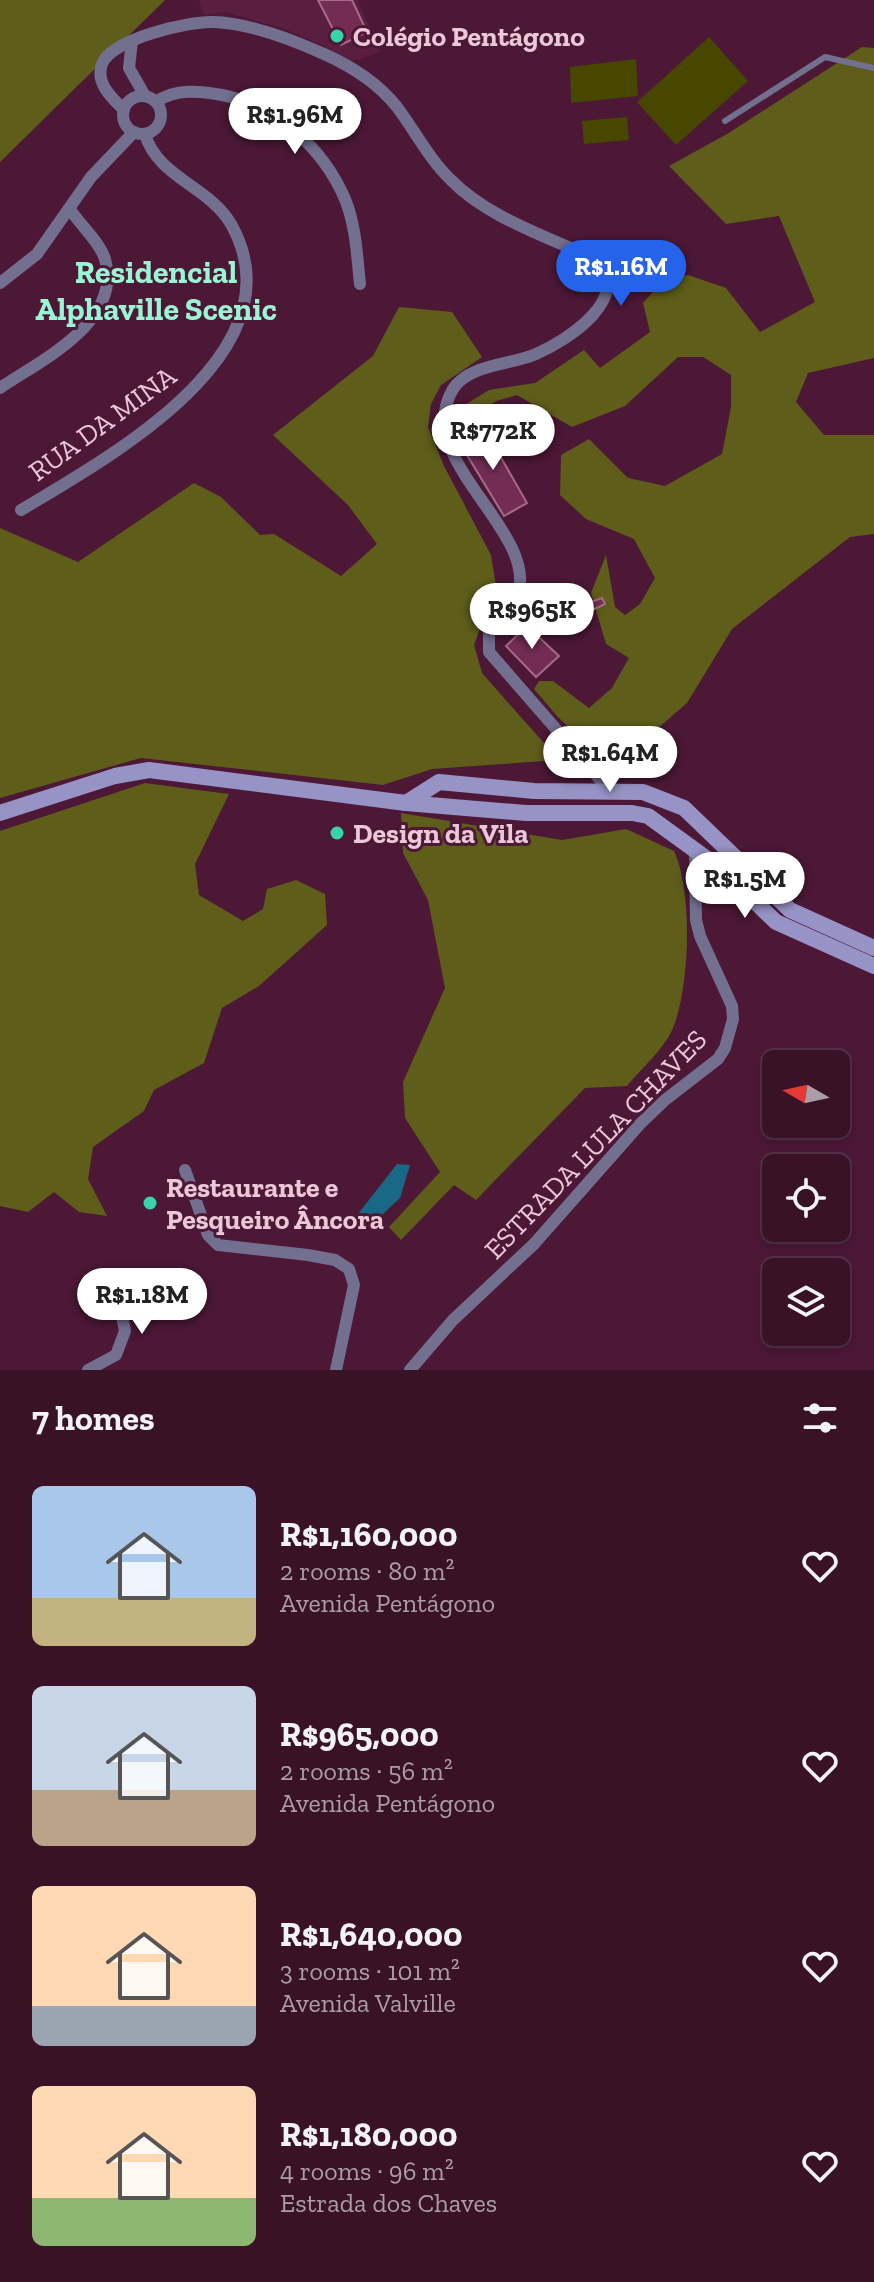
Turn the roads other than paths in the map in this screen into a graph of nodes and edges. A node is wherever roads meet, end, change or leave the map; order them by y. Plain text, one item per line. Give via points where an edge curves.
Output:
1 (132, 41) junction
2 (874, 68) edge
3 (150, 99) junction
4 (124, 110) junction
5 (725, 121) dead end
6 (139, 133) junction
7 (70, 209) junction
8 (0, 283) edge
9 (360, 284) dead end
10 (0, 388) edge
11 (21, 510) dead end
12 (492, 787) junction
13 (609, 790) junction
14 (637, 790) junction
15 (657, 796) junction
16 (406, 803) junction
17 (474, 809) junction
18 (0, 813) edge
19 (640, 814) junction
20 (695, 850) junction
21 (721, 869) junction
22 (697, 877) junction
23 (874, 948) edge
24 (874, 966) edge
25 (185, 1170) dead end
26 (90, 1302) dead end
27 (88, 1370) edge
28 (336, 1370) edge
29 (410, 1370) edge

1 - 3 street via 129,68
1 - 4 street via 103,60 100,73 108,95
1 - 13 street via 176,26 212,22 259,30 323,54 363,75 395,104 432,160 470,197 603,267 606,296 593,316 537,354 465,377 446,403 444,427 518,566 518,594 489,633 489,652
2 - 5 lane via 825,57
3 - 4 street via 132,99
3 - 6 street via 161,118 156,129
3 - 9 street via 208,92 249,103 288,125 319,154 346,201
4 - 6 street via 125,123
6 - 7 street via 91,177
6 - 11 street, RUA DA MINA via 160,161 229,220 246,260 246,304 218,360 181,399 92,467
7 - 8 street via 37,254
7 - 10 street via 104,256 106,289 101,305 74,337
12 - 13 main road
12 - 16 main road via 439,782
12 - 17 main road via 477,790
13 - 14 main road
14 - 15 main road
14 - 19 main road via 630,799
15 - 19 main road via 660,808 654,815
15 - 23 main road via 684,808 790,910
16 - 17 main road
16 - 18 main road via 149,770
17 - 19 main road
19 - 20 main road
20 - 21 main road
20 - 22 street, ESTRADA LULA CHAVES
21 - 22 street via 705,869
21 - 24 main road via 776,922
22 - 29 street, ESTRADA LULA CHAVES via 700,936 732,1006 725,1048 640,1124 534,1244 453,1320
25 - 28 street via 208,1235 218,1245 308,1255 349,1269 354,1285
26 - 27 street via 122,1316 125,1331 116,1355

